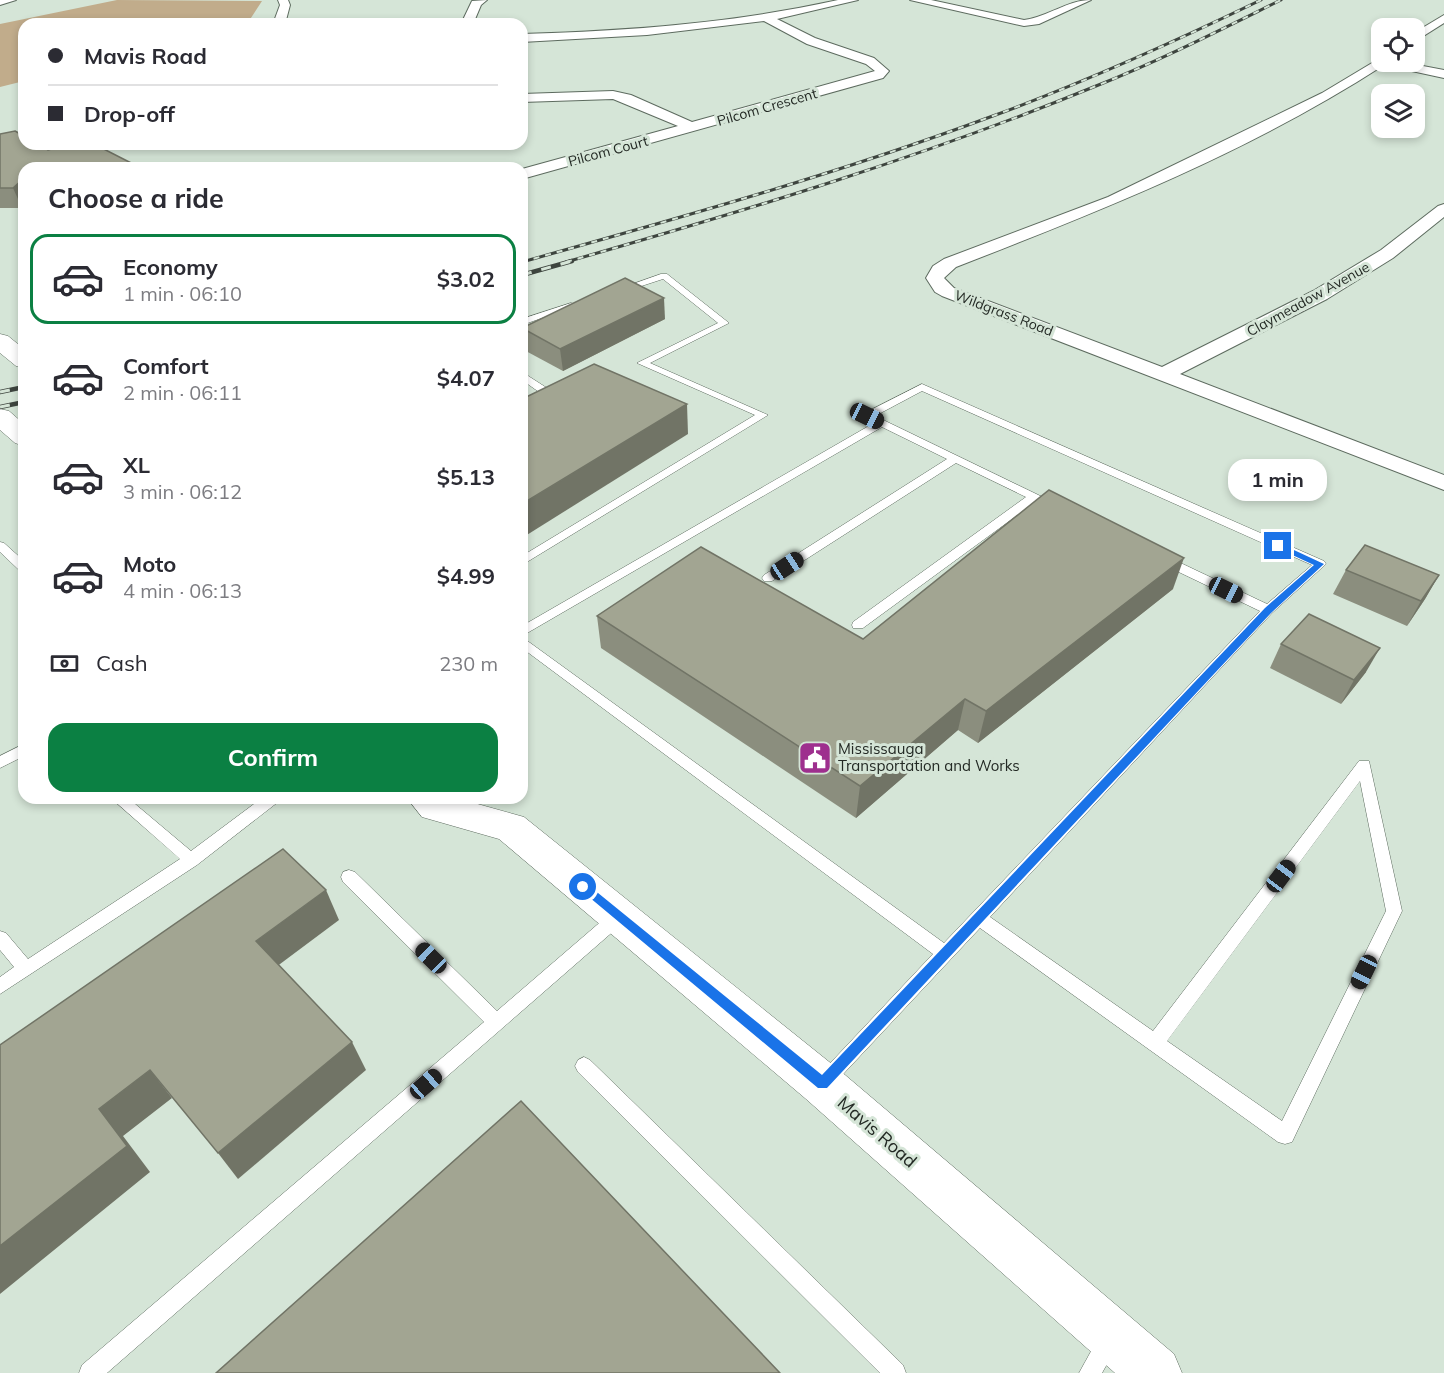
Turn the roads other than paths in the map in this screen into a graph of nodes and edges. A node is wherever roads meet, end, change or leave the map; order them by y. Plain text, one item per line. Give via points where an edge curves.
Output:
1 (11, 0) edge
2 (283, 0) edge
3 (482, 0) edge
4 (853, 0) edge
5 (915, 0) edge
6 (1086, 0) edge
7 (0, 2) edge
8 (765, 17) junction
9 (281, 18) edge
10 (470, 18) edge
11 (1444, 18) edge
12 (1425, 31) edge
13 (528, 38) edge
14 (1371, 68) edge
15 (1425, 70) edge
16 (1444, 74) edge
17 (528, 98) edge
18 (693, 128) junction
19 (528, 172) edge
20 (1444, 210) edge
21 (609, 294) edge
22 (587, 301) edge
23 (528, 320) edge
24 (0, 341) edge
25 (18, 356) edge
26 (1164, 374) junction
27 (528, 379) edge
28 (528, 401) edge
29 (0, 416) edge
30 (882, 423) junction
31 (18, 432) edge
32 (956, 458) junction
33 (1444, 483) edge
34 (1034, 497) junction
35 (1066, 513) edge
36 (0, 546) edge
37 (1151, 554) edge
38 (528, 557) edge
39 (18, 562) edge
40 (768, 578) dead end
41 (1268, 610) junction
42 (858, 625) dead end
43 (528, 629) edge
44 (528, 645) edge
45 (18, 752) edge
46 (0, 763) edge
47 (125, 804) edge
48 (265, 804) edge
49 (432, 804) edge
50 (508, 812) edge
51 (191, 860) junction
52 (349, 877) dead end
53 (618, 917) junction
54 (978, 917) junction
55 (0, 938) edge
56 (944, 954) junction
57 (26, 969) junction
58 (0, 986) edge
59 (497, 1023) junction
60 (1155, 1043) junction
61 (584, 1066) dead end
62 (822, 1084) junction
63 (1101, 1354) edge
64 (90, 1373) edge
65 (895, 1373) edge
66 (1155, 1373) edge

1 - 7 street
2 - 9 street
3 - 10 street via 476,3
4 - 8 street
5 - 6 street via 1024,23
8 - 13 street via 639,31
8 - 18 street, Pilcom Crescent via 811,41 870,61 883,71
11 - 12 street
14 - 26 street, Wildgrass Road via 1327,96 1154,181 950,263 935,278 948,292
15 - 16 street
17 - 18 street via 612,95
18 - 19 street, Pilcom Court
20 - 26 street, Claymeadow Avenue via 1387,254 1320,295
21 - 38 lane via 664,276 716,316 724,323 642,363 763,415
22 - 23 lane
24 - 25 main road
26 - 33 street, Wildgrass Road
27 - 28 lane via 546,392
29 - 31 main road
30 - 32 lane
30 - 41 lane via 867,416 922,387 1320,564
30 - 43 lane
32 - 34 lane
32 - 40 lane
34 - 35 lane
34 - 42 lane
36 - 39 lane
37 - 41 lane
41 - 54 lane
44 - 56 lane
45 - 46 lane
47 - 51 lane
48 - 51 lane
49 - 50 main road, Mavis Road
50 - 53 main road, Mavis Road
51 - 57 lane
52 - 59 lane
53 - 59 lane
53 - 62 main road, Mavis Road
54 - 56 lane
54 - 60 lane
55 - 57 lane
56 - 62 lane
57 - 58 lane
59 - 64 lane
60 - 60 lane via 1285,1135 1394,911 1364,765
61 - 65 lane
62 - 63 main road, Mavis Road
63 - 66 main road, Mavis Road

